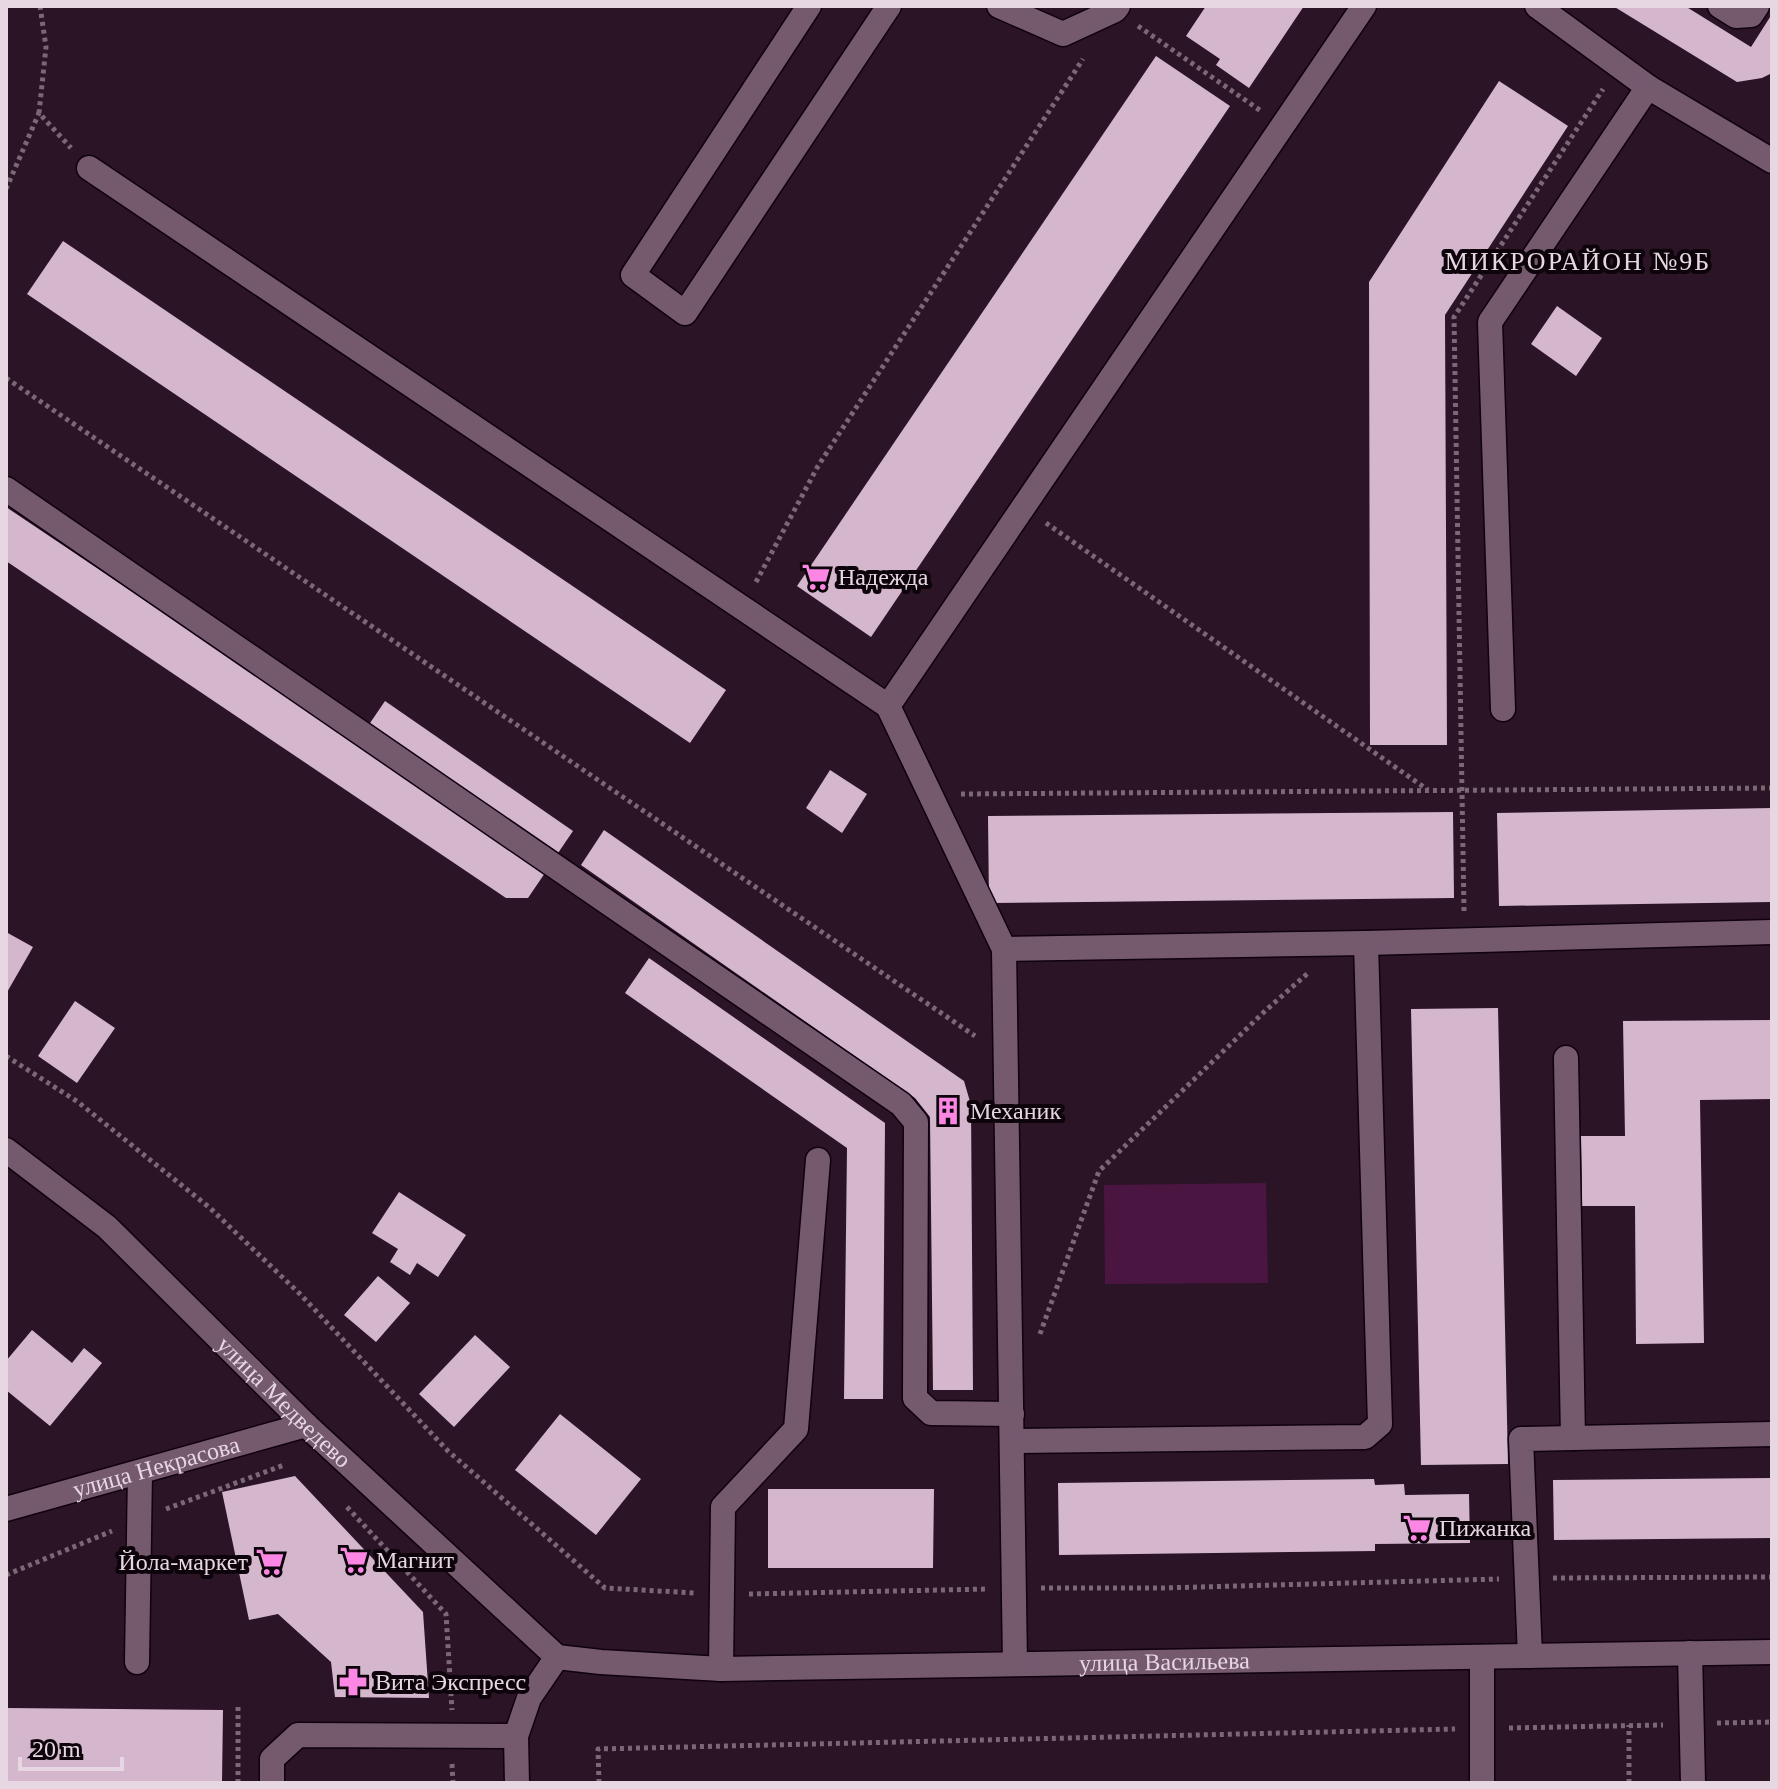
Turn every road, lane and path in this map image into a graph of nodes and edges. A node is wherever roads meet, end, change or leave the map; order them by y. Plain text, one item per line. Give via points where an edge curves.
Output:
1 (40, 6) edge
2 (809, 6) edge
3 (889, 6) edge
4 (999, 6) edge
5 (1364, 6) edge
6 (1537, 6) edge
7 (1720, 6) edge
8 (1757, 6) edge
9 (1116, 8) edge
10 (1648, 87) junction
11 (39, 113) junction
12 (1283, 126) junction
13 (1772, 161) edge
14 (89, 168) joint
15 (6, 189) edge
16 (6, 378) edge
17 (6, 489) edge
18 (1024, 508) junction
19 (743, 608) junction
20 (888, 706) junction
21 (1503, 709) dead end
22 (1772, 788) edge
23 (1429, 790) junction
24 (930, 794) junction
25 (1772, 932) edge
26 (1354, 943) junction
27 (1004, 949) junction
28 (6, 1056) edge
29 (1006, 1057) junction
30 (1566, 1058) dead end
31 (6, 1150) edge
32 (818, 1160) dead end
33 (1037, 1343) dead end
34 (1012, 1414) junction
35 (306, 1425) junction
36 (1772, 1434) edge
37 (1573, 1438) junction
38 (1012, 1441) junction
39 (287, 1464) dead end
40 (140, 1472) junction
41 (343, 1502) dead end
42 (6, 1509) edge
43 (139, 1520) junction
44 (6, 1575) edge
45 (1772, 1577) edge
46 (1527, 1579) junction
47 (1014, 1589) junction
48 (721, 1595) junction
49 (1772, 1652) edge
50 (1690, 1653) junction
51 (1530, 1656) junction
52 (557, 1657) junction
53 (1482, 1657) junction
54 (137, 1662) dead end
55 (1015, 1664) junction
56 (721, 1669) junction
57 (238, 1704) dead end
58 (452, 1708) dead end
59 (1772, 1722) edge
60 (1691, 1724) junction
61 (1629, 1725) junction
62 (1482, 1729) junction
63 (516, 1736) junction
64 (238, 1783) edge
65 (272, 1783) edge
66 (517, 1783) edge
67 (599, 1783) edge
68 (1482, 1783) edge
69 (1629, 1783) edge
70 (1693, 1783) edge

1 - 11 path via 46,47
2 - 3 street via 633,275 685,313
4 - 9 street via 1063,34
5 - 12 street
6 - 10 street
7 - 8 street via 1736,16 1751,15
9 - 12 path
9 - 19 path via 818,466
10 - 13 street
10 - 21 street via 1490,322
11 - 14 path
11 - 15 path
12 - 18 street
14 - 19 street
16 - 29 path
17 - 34 street via 901,1104 916,1122 915,1398 931,1413
18 - 20 street
18 - 23 path
19 - 20 street
20 - 24 street
22 - 23 path
23 - 24 path
24 - 27 street
25 - 26 street
26 - 27 street
26 - 33 path via 1265,1011 1099,1171
26 - 38 street via 1380,1424 1365,1437
27 - 29 street
28 - 48 path via 78,1102 210,1208 300,1294 448,1451 605,1588
29 - 34 street
30 - 37 street
31 - 35 street, улица Медведево via 107,1227
32 - 48 street via 796,1429 723,1507
34 - 38 street
35 - 40 street, улица Некрасова
35 - 52 street, улица Медведево
36 - 37 street
37 - 46 street via 1521,1439
38 - 47 street
39 - 43 path
40 - 42 street, улица Некрасова
40 - 43 street
41 - 58 path via 446,1614
43 - 44 path
43 - 54 street
45 - 46 path
46 - 47 path
46 - 51 street
47 - 48 path
47 - 55 street
48 - 56 street
49 - 50 street, улица Васильева
50 - 51 street, улица Васильева
50 - 60 street
51 - 53 street, улица Васильева
52 - 56 street, улица Васильева
52 - 63 street via 529,1698
53 - 55 street, улица Васильева
53 - 62 street
55 - 56 street, улица Васильева
57 - 64 path
59 - 60 path
60 - 61 path
60 - 70 street
61 - 62 path
61 - 69 path
62 - 67 path via 598,1749
62 - 68 street
63 - 65 street via 298,1735 272,1759
63 - 66 street

